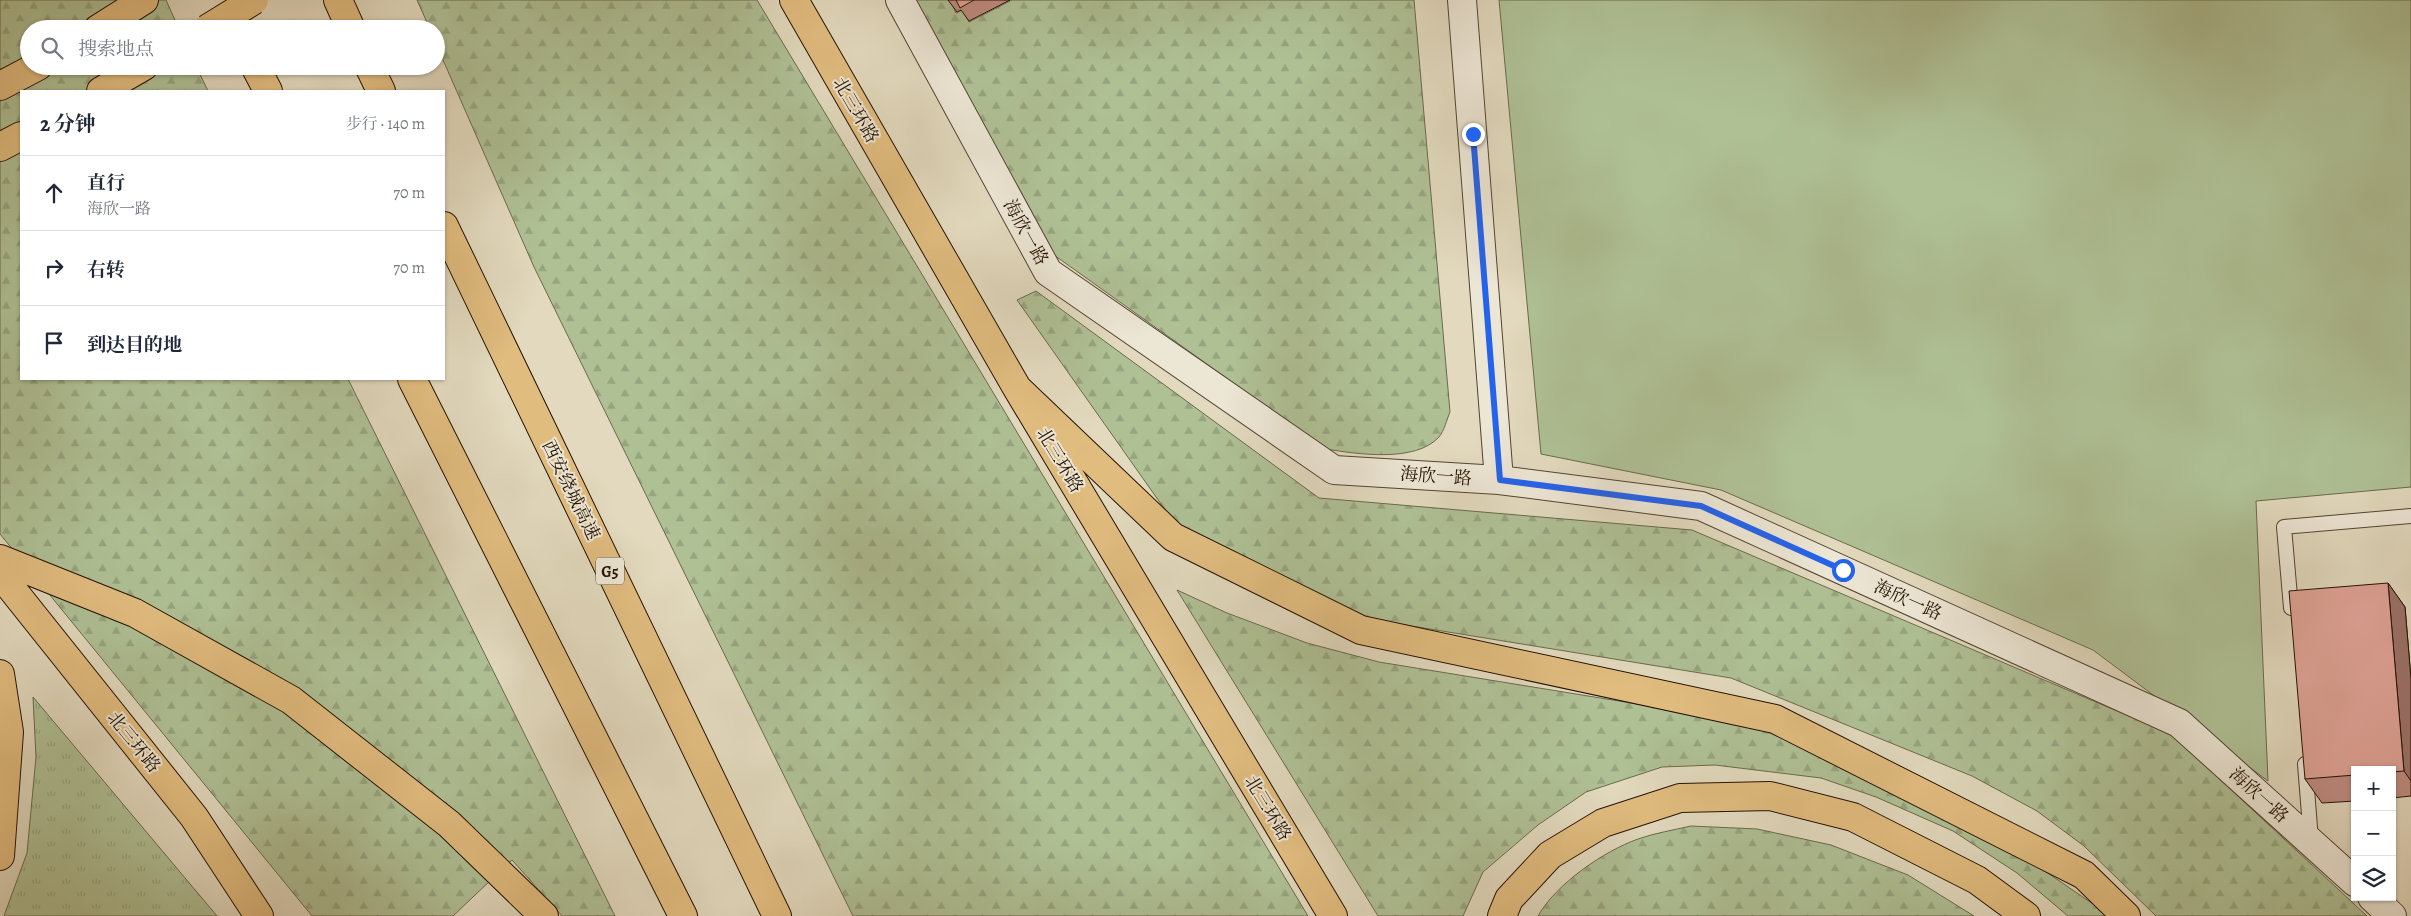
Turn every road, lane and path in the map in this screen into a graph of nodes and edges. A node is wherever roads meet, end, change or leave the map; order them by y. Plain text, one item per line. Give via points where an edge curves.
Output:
1 (144, 0) edge
2 (223, 0) edge
3 (254, 0) edge
4 (338, 0) edge
5 (794, 0) edge
6 (900, 0) edge
7 (1462, 0) edge
8 (112, 20) edge
9 (222, 20) edge
10 (232, 20) edge
11 (347, 20) edge
12 (21, 75) edge
13 (129, 75) edge
14 (260, 75) edge
15 (373, 75) edge
16 (0, 86) edge
17 (103, 90) edge
18 (267, 90) edge
19 (380, 90) edge
20 (20, 136) edge
21 (0, 146) edge
22 (445, 228) edge
23 (413, 380) edge
24 (1017, 388) junction
25 (1500, 480) junction
26 (2411, 516) edge
27 (0, 559) edge
28 (0, 574) edge
29 (2293, 626) edge
30 (0, 674) edge
31 (2304, 754) edge
32 (2311, 843) junction
33 (0, 856) edge
34 (2351, 878) edge
35 (2376, 901) edge
36 (259, 916) edge
37 (544, 916) edge
38 (683, 916) edge
39 (777, 916) edge
40 (1333, 916) edge
41 (1502, 916) edge
42 (2026, 916) edge
43 (2126, 916) edge
44 (2392, 916) edge

1 - 8 highway
2 - 10 highway
3 - 9 highway, bridge
4 - 11 highway
5 - 24 highway, 北三环路
6 - 25 street, 海欣一路 via 1048,272 1334,470
7 - 25 street
12 - 16 highway
13 - 17 highway
14 - 18 highway
15 - 19 highway
20 - 21 highway
22 - 39 highway, 西安绕城高速 / G5
23 - 38 highway
24 - 40 highway, 北三环路
24 - 43 highway via 1173,538 1361,630 1775,719 2084,875
25 - 32 street, 海欣一路 via 1701,506 2179,723
26 - 29 lane via 2284,527
27 - 37 highway via 136,613 291,700 449,824
28 - 36 highway, 北三环路 via 194,817
30 - 33 highway via 9,732
31 - 32 lane
32 - 34 street, 海欣一路
35 - 44 street
41 - 42 highway via 1508,899 1550,855 1603,823 1680,798 1770,796 1853,817 1977,880

